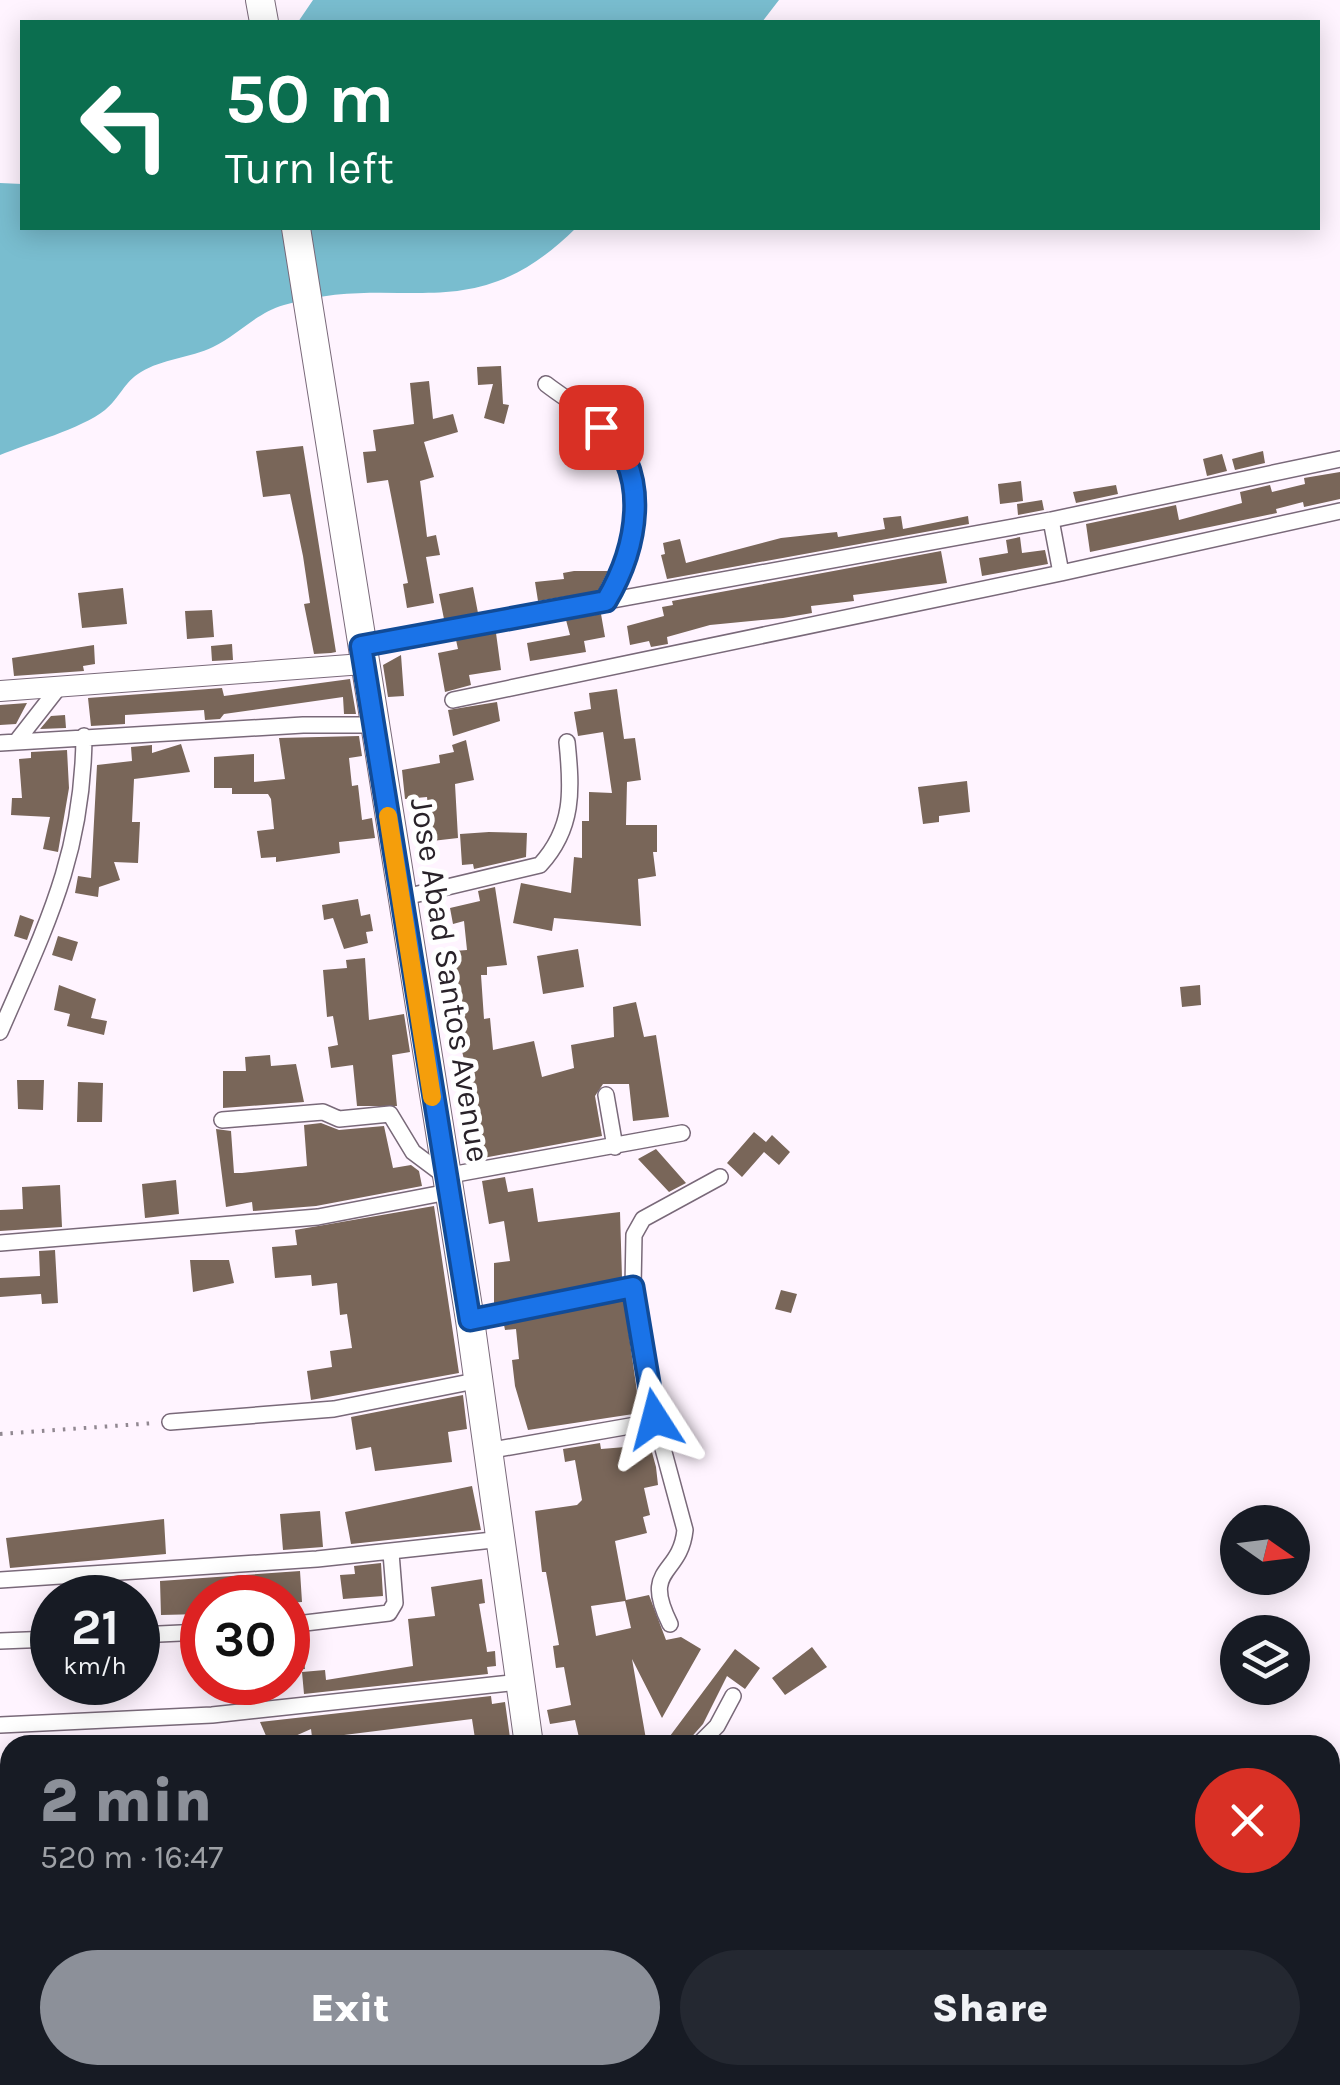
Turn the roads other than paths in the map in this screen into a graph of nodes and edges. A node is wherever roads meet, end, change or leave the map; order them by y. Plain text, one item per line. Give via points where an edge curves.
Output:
1 (296, 230) edge
2 (546, 384) dead end
3 (1340, 458) edge
4 (1340, 511) edge
5 (1051, 520) junction
6 (1060, 573) junction
7 (606, 601) junction
8 (362, 655) junction
9 (59, 687) junction
10 (0, 690) edge
11 (453, 700) dead end
12 (374, 725) junction
13 (84, 736) junction
14 (8, 742) edge
15 (567, 742) dead end
16 (401, 898) junction
17 (0, 1032) edge
18 (606, 1095) dead end
19 (222, 1120) dead end
20 (682, 1133) dead end
21 (614, 1147) junction
22 (720, 1178) dead end
23 (446, 1184) junction
24 (0, 1243) edge
25 (633, 1287) junction
26 (470, 1320) junction
27 (475, 1381) junction
28 (655, 1419) junction
29 (170, 1422) road end
30 (487, 1451) junction
31 (502, 1539) junction
32 (391, 1552) junction
33 (0, 1580) edge
34 (310, 1622) edge
35 (670, 1624) dead end
36 (30, 1639) edge
37 (0, 1641) edge
38 (520, 1682) junction
39 (733, 1696) dead end
40 (0, 1725) edge
41 (528, 1735) edge
42 (708, 1735) edge

1 - 8 highway, Jose Abad Santos Avenue
2 - 7 street via 618,442 630,464 634,532 624,570
3 - 5 street
4 - 6 street
5 - 6 street
5 - 7 street
6 - 11 street
7 - 8 street
8 - 9 street
8 - 12 highway, Jose Abad Santos Avenue
9 - 10 street
9 - 14 street
12 - 13 street
12 - 16 highway, Jose Abad Santos Avenue
13 - 14 street
13 - 17 street via 84,798 69,867
15 - 16 street via 568,821 540,865
16 - 23 highway, Jose Abad Santos Avenue
18 - 21 street
19 - 23 street via 390,1114 412,1152
20 - 21 street
21 - 23 street
22 - 25 street via 644,1219 634,1235
23 - 24 street via 318,1217
23 - 26 highway, Jose Abad Santos Avenue
25 - 26 street
25 - 28 street
26 - 27 highway, Jose Abad Santos Avenue
27 - 29 street via 334,1409
27 - 30 highway, Jose Abad Santos Avenue
28 - 30 street
28 - 35 street via 685,1530 660,1580 657,1599
30 - 31 highway, Jose Abad Santos Avenue
31 - 32 street
31 - 38 highway, Jose Abad Santos Avenue
32 - 33 street
32 - 34 street via 396,1604 388,1612
36 - 37 street
38 - 40 street via 212,1716
38 - 41 highway, Jose Abad Santos Avenue
39 - 42 street

